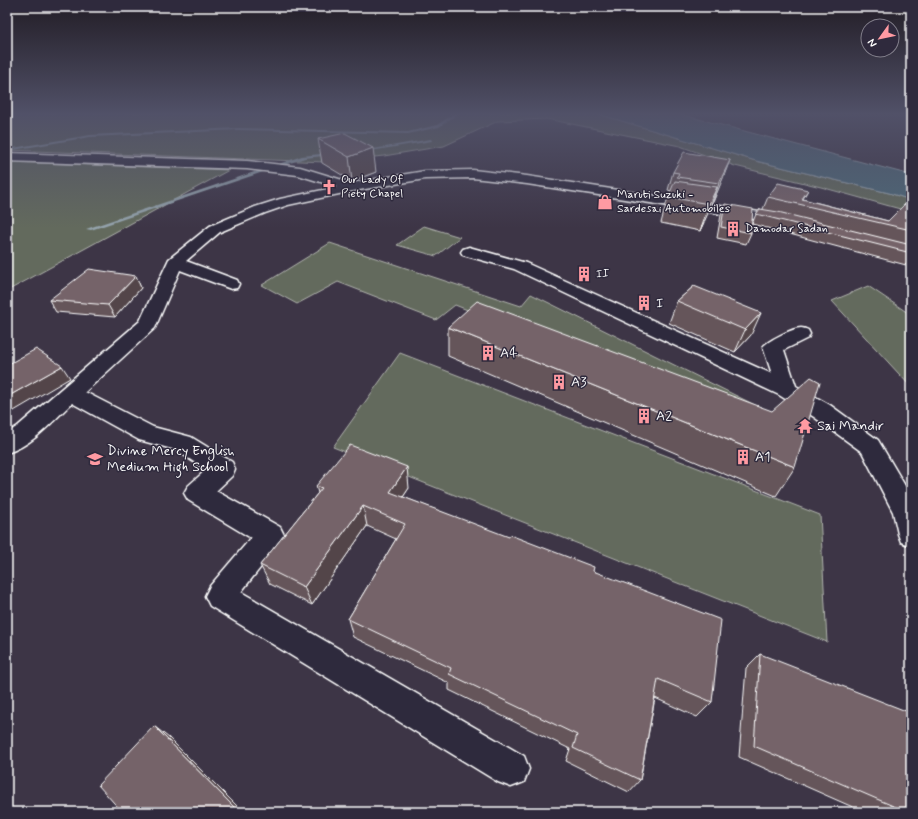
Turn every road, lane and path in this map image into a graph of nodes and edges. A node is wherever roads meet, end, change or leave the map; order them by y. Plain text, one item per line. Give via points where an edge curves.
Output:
1 (7, 157) edge
2 (351, 186) junction
3 (796, 223) edge
4 (469, 252) dead end
5 (175, 262) junction
6 (231, 284) dead end
7 (801, 334) dead end
8 (787, 390) junction
9 (70, 393) junction
10 (7, 444) edge
11 (911, 534) edge
12 (511, 769) dead end

1 - 2 street via 248,165 300,171
2 - 3 street via 425,175 473,174 774,217
2 - 5 street via 260,210 215,229
4 - 8 street via 520,266
5 - 6 street
5 - 9 street via 148,324
7 - 8 street via 773,347
8 - 11 street via 822,411 870,446 906,511
9 - 10 street via 26,432
9 - 12 street via 147,434 183,443 223,469 197,493 270,535 220,596

